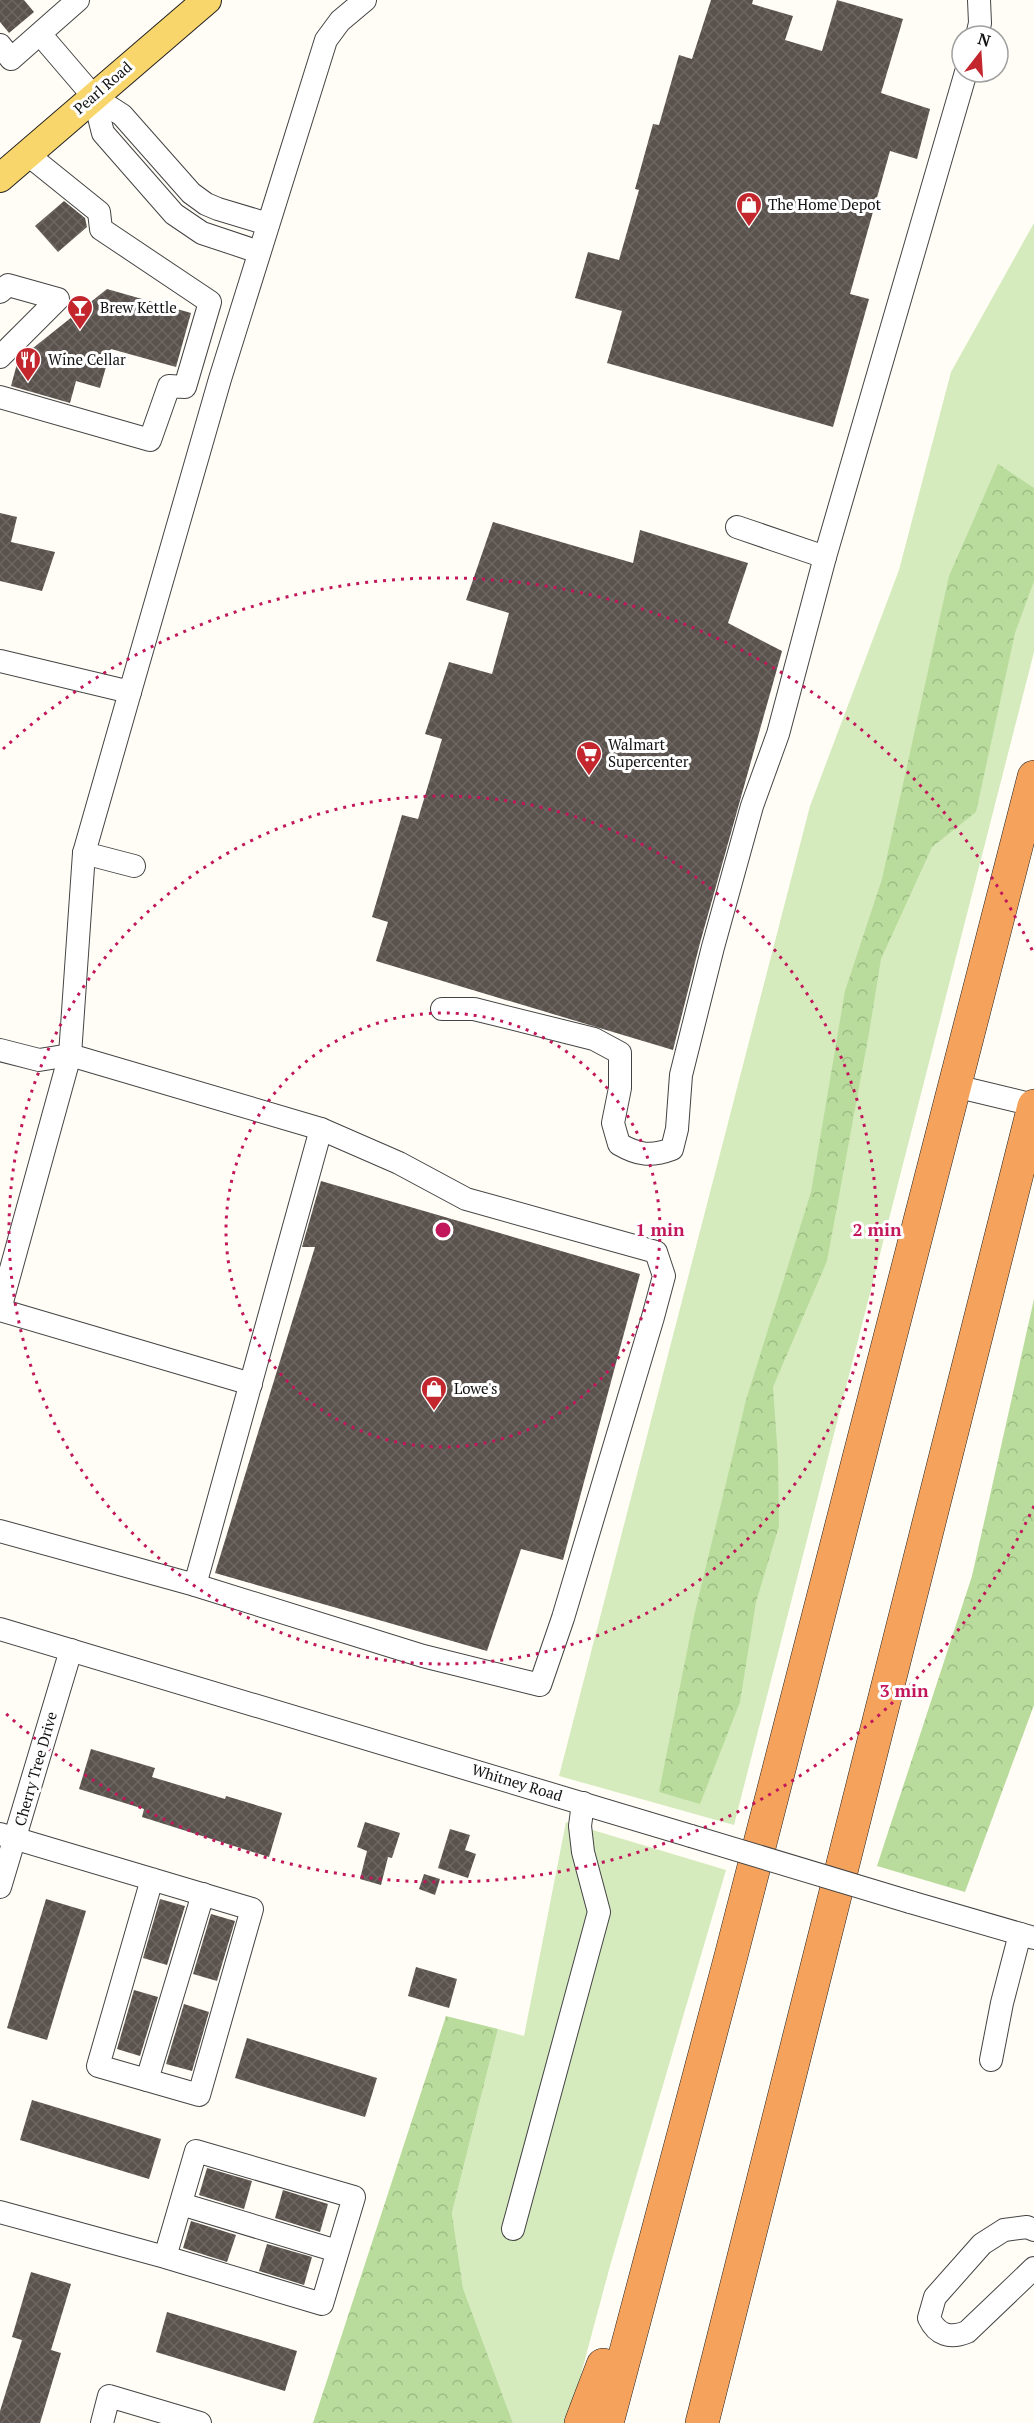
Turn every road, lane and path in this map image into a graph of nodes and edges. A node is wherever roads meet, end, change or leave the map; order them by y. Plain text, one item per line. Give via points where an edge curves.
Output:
1 (207, 0) edge
2 (365, 0) edge
3 (979, 0) edge
4 (72, 2) edge
5 (980, 24) edge
6 (40, 34) junction
7 (0, 45) edge
8 (963, 84) edge
9 (94, 97) junction
10 (27, 154) junction
11 (0, 178) edge
12 (268, 224) junction
13 (259, 252) junction
14 (0, 292) edge
15 (0, 357) edge
16 (0, 397) edge
17 (737, 527) dead end
18 (825, 557) junction
19 (0, 661) edge
20 (130, 692) junction
21 (1034, 777) edge
22 (84, 854) junction
23 (134, 866) dead end
24 (442, 1009) dead end
25 (0, 1050) edge
26 (69, 1055) junction
27 (955, 1086) junction
28 (1034, 1106) edge
29 (321, 1129) junction
30 (7, 1254) edge
31 (0, 1310) edge
32 (250, 1384) junction
33 (0, 1531) edge
34 (195, 1585) junction
35 (0, 1629) edge
36 (71, 1650) junction
37 (583, 1803) junction
38 (8, 1836) edge
39 (152, 1879) junction
40 (0, 1887) edge
41 (203, 1894) junction
42 (1027, 1936) edge
43 (991, 2060) dead end
44 (147, 2080) junction
45 (181, 2204) junction
46 (0, 2212) edge
47 (513, 2229) dead end
48 (1034, 2230) edge
49 (337, 2251) junction
50 (165, 2257) junction
51 (1034, 2268) edge
52 (644, 2279) junction
53 (102, 2423) edge
54 (200, 2423) edge
55 (581, 2423) edge
56 (607, 2423) edge
57 (702, 2423) edge

1 - 9 main road, Pearl Road
2 - 12 street via 340,21 326,40
3 - 5 street
4 - 6 street
6 - 7 street via 12,59
6 - 9 street
8 - 18 street
9 - 10 main road, Pearl Road
9 - 12 street via 122,115 191,193 206,204
9 - 13 street via 103,133 174,214 202,233
10 - 11 main road, Pearl Road
10 - 16 street via 99,212 101,229 210,302 185,387 169,386 150,440
12 - 13 street
13 - 20 street
14 - 15 street via 8,285 58,298
17 - 18 street
18 - 24 street via 778,734 752,806 713,947 681,1075 672,1149 656,1155 635,1154 619,1144 613,1124 620,1088 620,1053 594,1039 474,1009
19 - 20 street
20 - 22 street
21 - 27 highway
22 - 23 street
22 - 26 street
25 - 26 street via 39,1060
26 - 29 street
26 - 30 street
27 - 28 street
27 - 52 highway
28 - 57 highway
29 - 32 street
29 - 34 street via 399,1163 466,1199 656,1252 663,1276 638,1370 540,1685 423,1656
30 - 31 street
31 - 32 street
32 - 34 street
33 - 34 street
35 - 36 street, Whitney Road
36 - 37 street, Whitney Road
36 - 38 street, Cherry Tree Drive
37 - 42 street, Whitney Road, bridge
37 - 47 street via 583,1852 599,1912
38 - 39 street
38 - 40 street, Cherry Tree Drive
39 - 41 street
39 - 44 street via 98,2066
41 - 44 street
41 - 44 street via 252,1909 199,2095
42 - 43 street via 1002,2003
45 - 49 street
45 - 49 street via 196,2151 354,2197
45 - 50 street
46 - 50 street
48 - 51 street via 1004,2230 982,2244 935,2296 929,2318 934,2329 944,2335 967,2332
49 - 50 street via 321,2304
52 - 55 highway via 620,2326
52 - 56 highway
53 - 54 street via 110,2396

